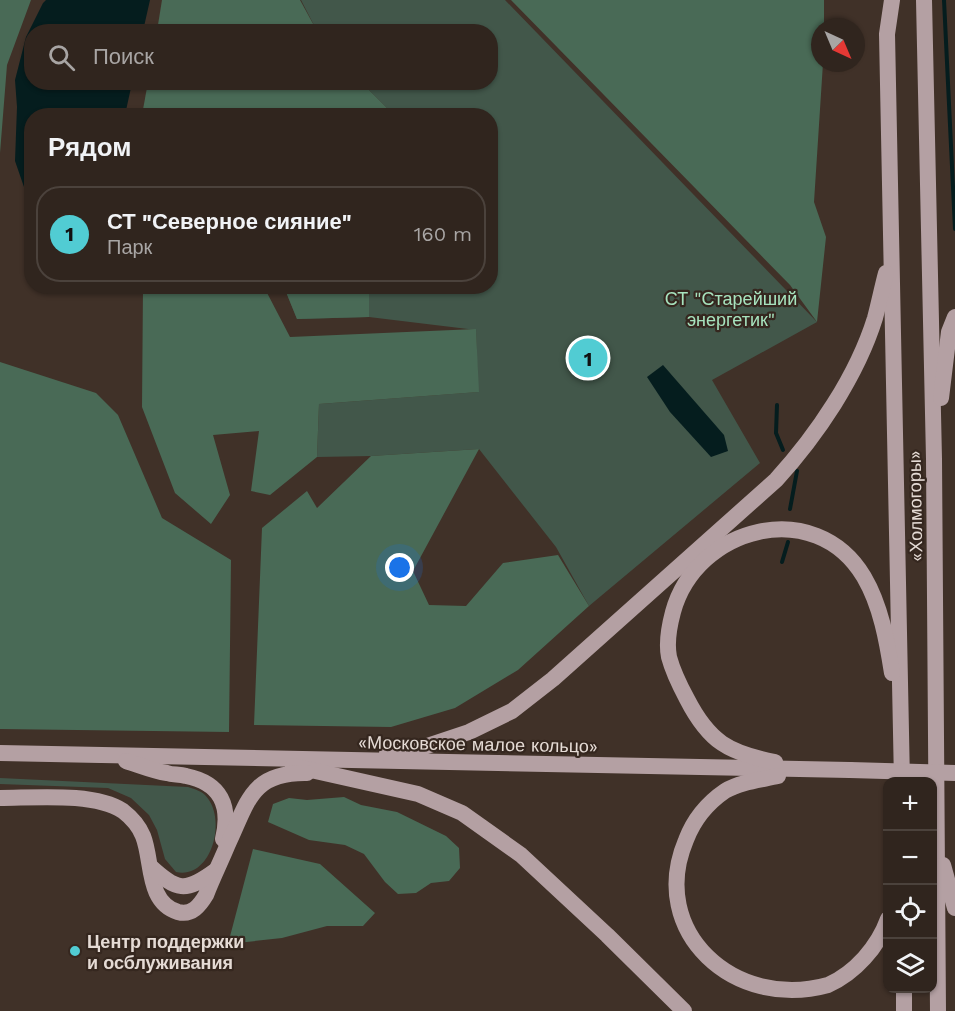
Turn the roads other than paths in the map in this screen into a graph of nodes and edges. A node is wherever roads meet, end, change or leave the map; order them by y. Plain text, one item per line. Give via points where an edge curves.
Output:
1 (892, 0) edge
2 (924, 0) edge
3 (891, 254) junction
4 (955, 317) edge
5 (934, 459) junction
6 (902, 731) junction
7 (0, 753) edge
8 (108, 755) junction
9 (266, 759) junction
10 (347, 760) junction
11 (811, 771) junction
12 (955, 773) edge
13 (322, 774) junction
14 (902, 777) edge
15 (936, 777) edge
16 (0, 798) edge
17 (937, 836) edge
18 (150, 867) junction
19 (216, 867) junction
20 (937, 885) edge
21 (955, 908) edge
22 (883, 928) edge
23 (904, 993) edge
24 (684, 1011) edge
25 (904, 1011) edge
26 (938, 1011) edge

1 - 3 highway, «Холмогоры» via 887,34
2 - 5 highway, «Холмогоры»
3 - 6 highway, «Холмогоры»
3 - 10 highway via 874,320 854,367 803,450 776,480 512,711 469,732 421,748
4 - 5 highway via 949,332
5 - 15 highway, «Холмогоры»
6 - 11 highway via 874,598 845,554 824,539 800,531 772,528 744,535 716,550 692,573 677,596 668,631 669,656 695,715 710,734 748,757
6 - 14 highway, «Холмогоры»
7 - 8 highway, «Московское малое кольцо»
8 - 9 highway, «Московское малое кольцо»
8 - 19 highway via 199,779 216,792 227,820
9 - 10 highway, «Московское малое кольцо»
9 - 13 highway
10 - 11 highway, «Московское малое кольцо»
11 - 12 highway, «Московское малое кольцо», bridge
11 - 22 highway via 736,786 706,806 682,849 676,875 676,905 684,930 698,954 716,973 739,987 764,995 792,996 841,979 861,962
13 - 19 highway via 291,773 262,784 241,812
13 - 24 highway via 418,794 485,828 521,855
16 - 18 highway via 62,798 120,809 137,825
17 - 21 highway
18 - 19 highway via 171,885 189,887
18 - 19 highway via 159,896 174,911 184,913 200,905
20 - 26 highway, «Холмогоры»
23 - 25 highway

